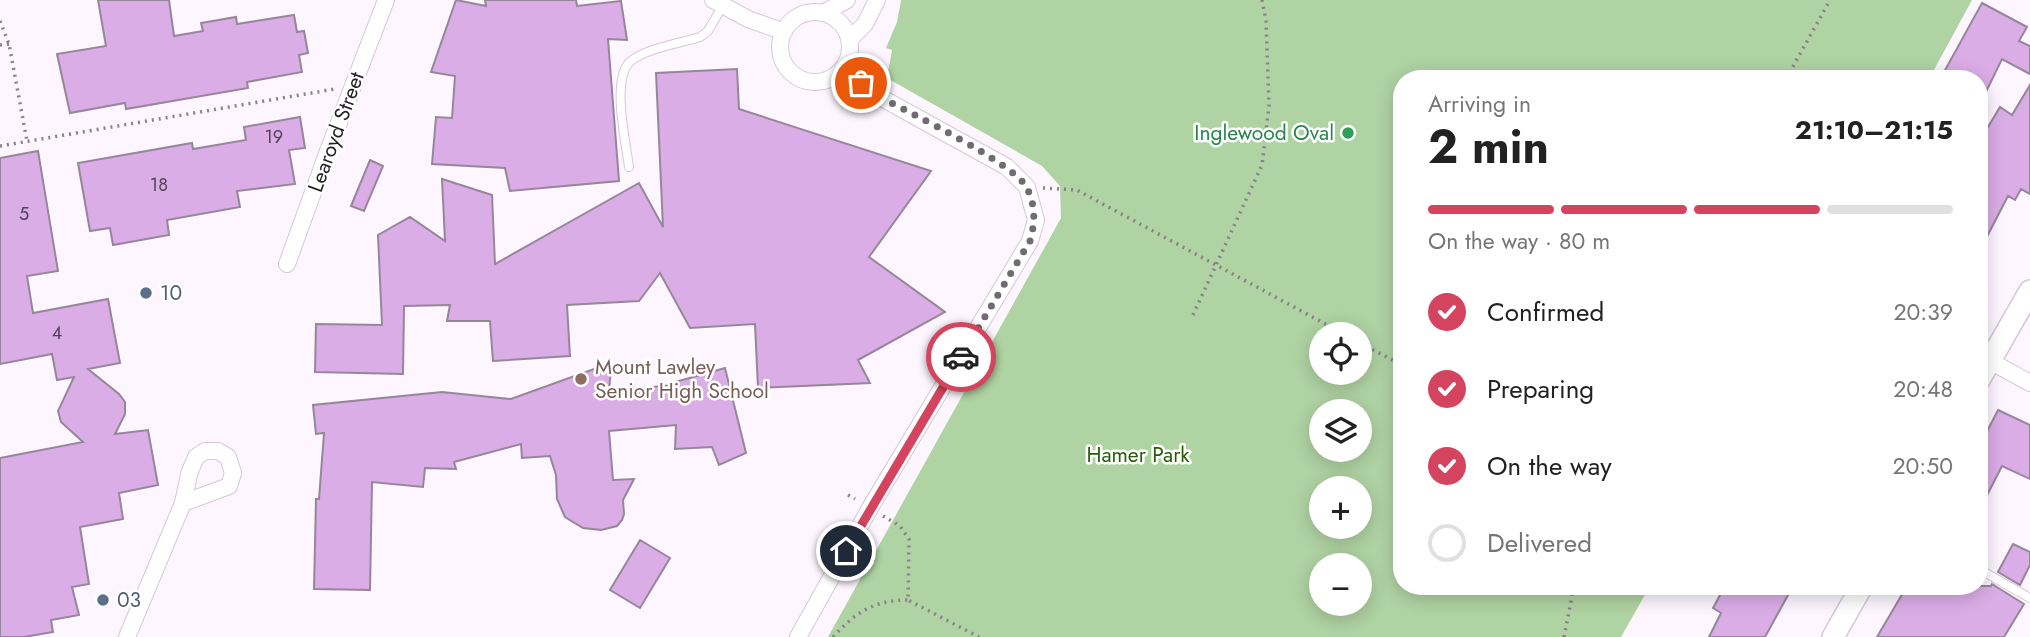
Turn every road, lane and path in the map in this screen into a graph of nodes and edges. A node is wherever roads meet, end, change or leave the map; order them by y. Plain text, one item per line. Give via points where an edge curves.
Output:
1 (386, 0) edge
2 (847, 0) edge
3 (877, 0) edge
4 (1262, 0) edge
5 (1830, 0) edge
6 (718, 3) edge
7 (823, 13) junction
8 (0, 21) edge
9 (784, 33) junction
10 (849, 40) junction
11 (9, 44) junction
12 (0, 45) edge
13 (842, 70) junction
14 (1791, 70) edge
15 (344, 87) dead end
16 (27, 141) junction
17 (0, 146) edge
18 (629, 167) dead end
19 (1027, 187) junction
20 (287, 264) dead end
21 (1216, 265) junction
22 (2030, 291) edge
23 (1193, 315) dead end
24 (1322, 322) edge
25 (1372, 349) edge
26 (1988, 354) edge
27 (1393, 360) edge
28 (1988, 360) edge
29 (2030, 383) edge
30 (848, 495) dead end
31 (183, 503) dead end
32 (870, 508) junction
33 (1988, 574) edge
34 (1572, 595) edge
35 (1857, 595) edge
36 (2030, 597) edge
37 (908, 600) junction
38 (127, 637) edge
39 (798, 637) edge
40 (833, 637) edge
41 (979, 637) edge
42 (1564, 637) edge
43 (1833, 637) edge

1 - 20 street, Learoyd Street
2 - 7 street
3 - 10 street via 866,24
4 - 21 path via 1269,106 1262,165
5 - 14 path
6 - 9 street
6 - 18 lane via 708,31 700,37 632,60 624,71 620,86
7 - 9 street via 797,17
7 - 10 street via 843,26
8 - 11 path
9 - 13 street via 781,54 785,65 801,79 823,81
10 - 13 street via 850,54
11 - 12 path
11 - 16 path
13 - 19 street via 880,97 1007,167
15 - 16 path
16 - 17 path
19 - 21 path via 1077,190
19 - 32 street via 1036,220 1030,241
21 - 23 path
21 - 24 path
22 - 26 main road
25 - 27 path
28 - 29 street
30 - 32 path
31 - 38 street
32 - 37 path via 900,526 909,539
32 - 39 street
33 - 36 lane
34 - 42 path
35 - 43 main road
37 - 40 path via 887,600 860,611
37 - 41 path

